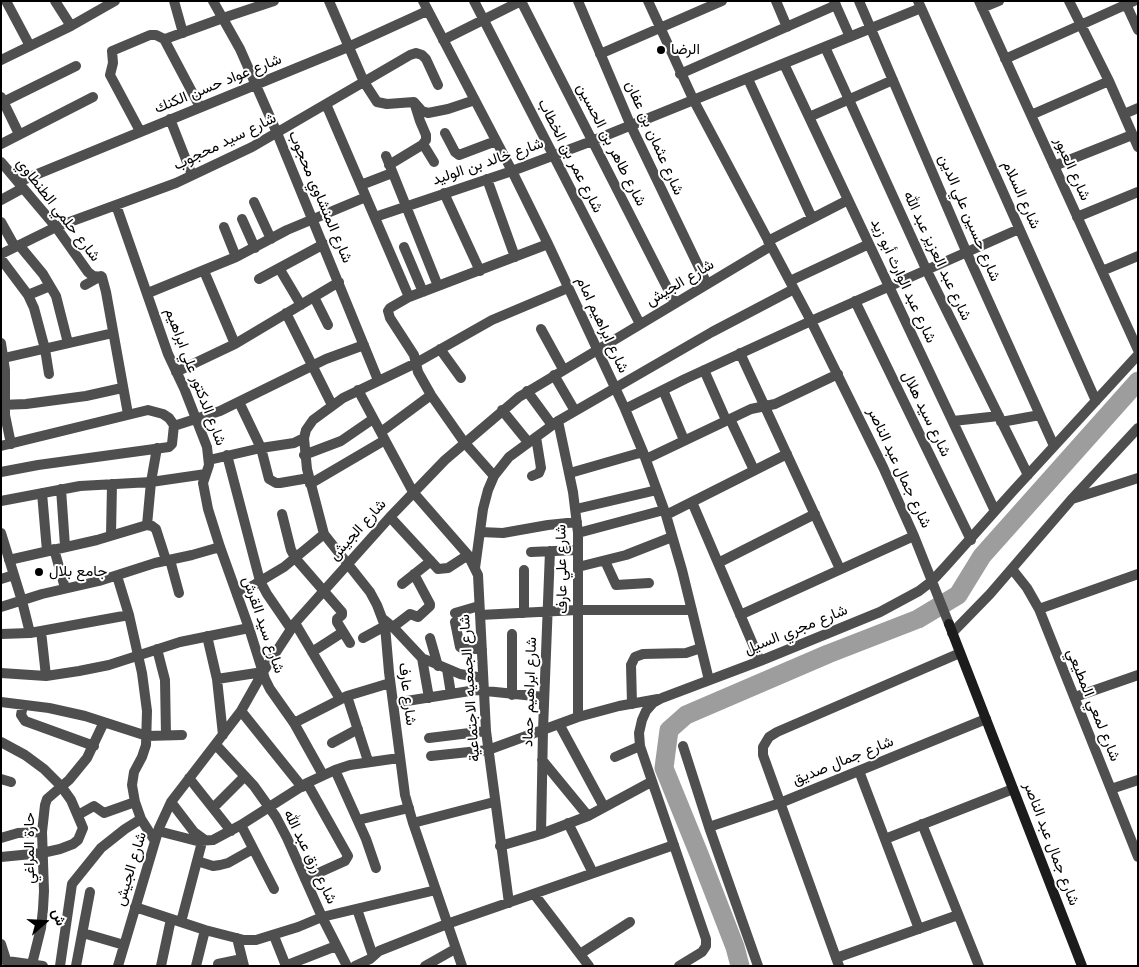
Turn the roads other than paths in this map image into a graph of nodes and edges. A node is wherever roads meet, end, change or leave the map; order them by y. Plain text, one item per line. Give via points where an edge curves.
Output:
1 (6, 1) edge
2 (55, 1) edge
3 (174, 1) edge
4 (213, 1) edge
5 (274, 1) edge
6 (329, 1) edge
7 (474, 1) edge
8 (521, 1) edge
9 (578, 1) edge
10 (648, 1) edge
11 (776, 1) edge
12 (859, 1) edge
13 (1000, 1) edge
14 (1069, 1) edge
15 (1130, 2) edge
16 (109, 3) edge
17 (716, 3) edge
18 (835, 3) edge
19 (919, 5) edge
20 (981, 5) edge
21 (425, 6) edge
22 (223, 18) junction
23 (484, 20) junction
24 (1081, 25) junction
25 (71, 26) junction
26 (787, 27) junction
27 (871, 28) junction
28 (660, 29) junction
29 (1138, 30) edge
30 (183, 33) junction
31 (850, 37) junction
32 (164, 39) junction
33 (443, 40) junction
34 (30, 46) junction
35 (348, 47) junction
36 (825, 47) junction
37 (600, 54) junction
38 (1005, 59) junction
39 (1, 60) edge
40 (784, 64) junction
41 (76, 66) dead end
42 (680, 74) junction
43 (748, 78) junction
44 (893, 80) junction
45 (1109, 81) junction
46 (364, 82) junction
47 (438, 85) dead end
48 (255, 86) junction
49 (93, 97) dead end
50 (2, 100) edge
51 (475, 100) junction
52 (848, 100) junction
53 (694, 101) junction
54 (414, 102) junction
55 (326, 104) junction
56 (200, 107) junction
57 (1138, 108) edge
58 (1124, 114) junction
59 (1031, 116) junction
60 (809, 117) junction
61 (170, 119) junction
62 (631, 126) junction
63 (140, 131) junction
64 (277, 133) junction
65 (445, 133) dead end
66 (19, 134) junction
67 (1132, 135) junction
68 (496, 141) junction
69 (592, 141) junction
70 (1, 144) edge
71 (424, 144) junction
72 (1138, 147) edge
73 (554, 156) junction
74 (1, 162) edge
75 (434, 162) dead end
76 (389, 165) junction
77 (1054, 166) junction
78 (512, 171) junction
79 (5, 173) edge
80 (192, 175) junction
81 (487, 179) junction
82 (20, 185) junction
83 (361, 185) junction
84 (1138, 192) edge
85 (444, 193) junction
86 (366, 197) junction
87 (1, 200) edge
88 (848, 200) junction
89 (254, 202) dead end
90 (116, 205) junction
91 (406, 206) junction
92 (375, 217) junction
93 (1077, 217) junction
94 (812, 218) junction
95 (242, 219) dead end
96 (313, 219) junction
97 (1, 222) edge
98 (56, 227) junction
99 (224, 227) dead end
100 (1019, 229) junction
101 (271, 239) junction
102 (324, 244) junction
103 (548, 244) junction
104 (769, 244) junction
105 (869, 244) junction
106 (17, 246) junction
107 (404, 247) dead end
108 (255, 248) junction
109 (966, 251) junction
110 (1, 254) edge
111 (1138, 256) edge
112 (236, 257) junction
113 (515, 257) junction
114 (1, 259) edge
115 (279, 268) junction
116 (926, 269) junction
117 (204, 271) junction
118 (480, 271) junction
119 (1102, 271) junction
120 (101, 276) junction
121 (259, 279) dead end
122 (339, 282) junction
123 (706, 284) junction
124 (792, 285) junction
125 (50, 286) junction
126 (86, 286) dead end
127 (438, 286) junction
128 (889, 286) junction
129 (568, 288) junction
130 (423, 292) junction
131 (148, 293) junction
132 (28, 295) junction
133 (314, 297) junction
134 (409, 297) junction
135 (854, 301) junction
136 (675, 303) junction
137 (301, 305) junction
138 (286, 313) junction
139 (811, 321) junction
140 (640, 324) junction
141 (328, 325) dead end
142 (541, 329) dead end
143 (113, 333) junction
144 (68, 343) junction
145 (1, 344) edge
146 (235, 344) junction
147 (364, 345) junction
148 (45, 349) junction
149 (440, 349) junction
150 (596, 349) junction
151 (1138, 350) edge
152 (740, 353) junction
153 (1138, 355) edge
154 (4, 358) junction
155 (416, 363) junction
156 (312, 365) junction
157 (563, 369) junction
158 (704, 370) junction
159 (176, 372) junction
160 (48, 374) dead end
161 (838, 374) junction
162 (554, 375) junction
163 (461, 378) dead end
164 (378, 380) junction
165 (122, 388) junction
166 (615, 388) junction
167 (358, 390) junction
168 (663, 390) junction
169 (528, 391) junction
170 (431, 395) junction
171 (1096, 401) junction
172 (239, 402) junction
173 (3, 405) edge
174 (332, 405) junction
175 (764, 406) junction
176 (625, 409) junction
177 (502, 410) junction
178 (575, 411) junction
179 (128, 414) junction
180 (1040, 415) junction
181 (197, 419) junction
182 (373, 419) junction
183 (728, 419) junction
184 (1000, 419) junction
185 (953, 421) junction
186 (555, 423) junction
187 (174, 424) junction
188 (1138, 428) edge
189 (383, 436) junction
190 (304, 438) junction
191 (532, 440) junction
192 (684, 440) junction
193 (464, 442) junction
194 (6, 445) edge
195 (1054, 446) junction
196 (157, 448) junction
197 (261, 448) junction
198 (787, 454) junction
199 (227, 455) junction
200 (304, 455) junction
201 (645, 455) junction
202 (209, 460) junction
203 (754, 470) junction
204 (1, 472) edge
205 (570, 473) junction
206 (206, 474) junction
207 (1028, 475) junction
208 (494, 476) junction
209 (532, 476) dead end
210 (1138, 478) edge
211 (310, 481) junction
212 (151, 482) junction
213 (112, 484) junction
214 (61, 489) junction
215 (657, 490) junction
216 (413, 492) junction
217 (42, 493) junction
218 (1072, 500) junction
219 (1, 501) edge
220 (692, 502) junction
221 (576, 509) junction
222 (995, 511) junction
223 (665, 513) junction
224 (282, 514) dead end
225 (814, 514) junction
226 (390, 517) junction
227 (576, 522) junction
228 (147, 525) junction
229 (480, 532) junction
230 (1, 533) edge
231 (578, 533) junction
232 (324, 534) junction
233 (111, 535) junction
234 (914, 536) junction
235 (672, 537) junction
236 (971, 540) junction
237 (3, 544) edge
238 (66, 546) junction
239 (220, 547) junction
240 (50, 550) junction
241 (578, 550) junction
242 (550, 551) junction
243 (532, 552) dead end
244 (468, 555) junction
245 (296, 559) junction
246 (9, 560) junction
247 (168, 560) junction
248 (605, 560) junction
249 (431, 561) junction
250 (718, 563) junction
251 (348, 564) junction
252 (578, 567) junction
253 (475, 568) junction
254 (840, 569) junction
255 (1012, 569) junction
256 (524, 570) dead end
257 (414, 574) junction
258 (14, 575) junction
259 (1137, 575) edge
260 (118, 576) junction
261 (1, 579) edge
262 (260, 581) junction
263 (649, 583) dead end
264 (402, 584) dead end
265 (934, 586) junction
266 (65, 588) junction
267 (324, 590) junction
268 (179, 593) dead end
269 (237, 595) junction
270 (22, 601) junction
271 (1, 607) edge
272 (1039, 609) junction
273 (577, 610) junction
274 (692, 610) junction
275 (480, 611) junction
276 (548, 611) junction
277 (524, 613) junction
278 (129, 615) junction
279 (740, 615) junction
280 (387, 624) junction
281 (293, 626) junction
282 (249, 628) junction
283 (950, 629) junction
284 (41, 631) junction
285 (30, 632) junction
286 (343, 632) junction
287 (1, 634) edge
288 (512, 634) dead end
289 (207, 636) junction
290 (363, 638) dead end
291 (430, 638) dead end
292 (350, 643) dead end
293 (158, 648) junction
294 (701, 648) junction
295 (482, 649) junction
296 (312, 652) junction
297 (960, 653) junction
298 (138, 656) junction
299 (422, 658) junction
300 (760, 661) junction
301 (443, 668) junction
302 (262, 672) junction
303 (1, 673) edge
304 (1138, 675) edge
305 (46, 676) junction
306 (482, 678) junction
307 (217, 679) junction
308 (709, 680) junction
309 (390, 683) junction
310 (483, 691) junction
311 (451, 694) junction
312 (512, 695) junction
313 (544, 697) junction
314 (1074, 697) junction
315 (344, 698) junction
316 (430, 698) junction
317 (662, 698) junction
318 (1, 702) edge
319 (394, 703) junction
320 (632, 704) junction
321 (23, 705) junction
322 (241, 710) junction
323 (578, 718) junction
324 (986, 719) junction
325 (104, 722) junction
326 (294, 723) junction
327 (559, 724) junction
328 (358, 729) junction
329 (543, 730) junction
330 (486, 731) junction
331 (182, 735) dead end
332 (147, 736) junction
333 (166, 736) junction
334 (223, 736) junction
335 (429, 738) dead end
336 (1, 742) edge
337 (332, 743) dead end
338 (216, 744) junction
339 (94, 746) junction
340 (640, 746) junction
341 (683, 746) dead end
342 (488, 750) junction
343 (431, 756) dead end
344 (615, 757) dead end
345 (399, 758) junction
346 (542, 760) junction
347 (368, 762) junction
348 (335, 770) junction
349 (859, 771) junction
350 (323, 775) junction
351 (245, 776) junction
352 (189, 778) junction
353 (1138, 780) edge
354 (651, 782) junction
355 (305, 785) junction
356 (62, 786) junction
357 (1013, 789) junction
358 (1110, 789) junction
359 (135, 802) junction
360 (171, 802) junction
361 (494, 802) junction
362 (780, 803) junction
363 (604, 807) junction
364 (213, 808) junction
365 (269, 808) junction
366 (409, 808) junction
367 (78, 815) junction
368 (588, 816) junction
369 (141, 819) junction
370 (358, 820) junction
371 (413, 823) junction
372 (568, 823) junction
373 (922, 824) junction
374 (241, 826) junction
375 (709, 827) junction
376 (231, 831) junction
377 (42, 832) junction
378 (541, 834) junction
379 (156, 836) junction
380 (1, 838) edge
381 (885, 839) junction
382 (205, 841) junction
383 (674, 845) junction
384 (500, 846) junction
385 (253, 849) junction
386 (42, 853) junction
387 (1, 857) edge
388 (1138, 857) edge
389 (197, 861) junction
390 (376, 868) dead end
391 (593, 873) junction
392 (305, 879) junction
393 (274, 889) dead end
394 (436, 890) junction
395 (90, 892) dead end
396 (534, 894) junction
397 (509, 903) junction
398 (135, 907) junction
399 (357, 909) junction
400 (958, 915) junction
401 (322, 918) junction
402 (176, 920) junction
403 (630, 922) dead end
404 (447, 924) junction
405 (919, 929) junction
406 (205, 930) junction
407 (82, 933) junction
408 (274, 936) junction
409 (237, 938) junction
410 (1, 944) edge
411 (124, 945) junction
412 (336, 946) junction
413 (455, 949) junction
414 (580, 954) junction
415 (373, 956) junction
416 (838, 962) edge
417 (243, 963) edge
418 (8, 964) edge
419 (32, 964) junction
420 (218, 964) dead end
421 (43, 966) edge
422 (60, 966) edge
423 (76, 966) edge
424 (118, 966) edge
425 (161, 966) edge
426 (196, 966) edge
427 (285, 966) edge
428 (347, 966) edge
429 (355, 966) edge
430 (425, 966) edge
431 (462, 966) edge
432 (589, 966) edge
433 (679, 966) edge
434 (758, 966) edge
435 (979, 966) edge
436 (1082, 966) edge

1 - 34 street
2 - 25 street
3 - 30 street
4 - 22 street, شارع المنشاوي محجوب
5 - 22 street
6 - 35 street
7 - 23 street, شارع عمر بن الخطاب
8 - 23 street
8 - 69 street, شارع طاهر بن الحسين
9 - 37 street, شارع عثمان بن عفان
10 - 28 street, شارع جمال عبد الناصر
11 - 26 street
12 - 27 street, شارع حسين علي الدين
13 - 20 street
14 - 24 street
15 - 24 street
15 - 29 street
16 - 25 street
17 - 28 street
18 - 26 street
18 - 31 street
19 - 27 street, شارع خالد بن الوليد
19 - 100 street, شارع السلام
20 - 38 street, شارع العبور
21 - 33 street, شارع ابراهيم امام
21 - 35 street, شارع عواد حسن الكنك
22 - 30 street
22 - 48 street, شارع المنشاوي محجوب
23 - 33 street
23 - 73 street, شارع عمر بن الخطاب
24 - 38 street
24 - 45 street
25 - 34 street
26 - 42 street
27 - 31 street, شارع خالد بن الوليد
27 - 44 street, شارع حسين علي الدين
28 - 37 street
28 - 42 street, شارع جمال عبد الناصر
30 - 32 street
31 - 36 street, شارع خالد بن الوليد
32 - 56 street
32 - 63 street via 150,35 111,54 110,75
33 - 51 street, شارع ابراهيم امام
34 - 39 street
35 - 46 street
35 - 48 street, شارع عواد حسن الكنك
36 - 40 street, شارع خالد بن الوليد
36 - 52 street, شارع عبد العزيز عبد الله
37 - 62 street, شارع عثمان بن عفان
38 - 59 street, شارع العبور
40 - 43 street, شارع خالد بن الوليد
40 - 60 street, شارع عبد الوارث أبو زيد
41 - 50 street
42 - 53 street, شارع جمال عبد الناصر
43 - 53 street, شارع خالد بن الوليد
43 - 94 street
44 - 52 street
44 - 109 street, شارع حسين علي الدين
45 - 58 street
45 - 59 street
46 - 47 street, شارع سيد محجوب via 416,53 426,59
46 - 54 street via 375,100 382,104
46 - 55 street, شارع سيد محجوب
48 - 56 street, شارع عواد حسن الكنك
48 - 64 street, شارع المنشاوي محجوب
49 - 66 street
50 - 66 street
51 - 54 street via 428,113
51 - 68 street, شارع ابراهيم امام
52 - 60 street
52 - 116 street, شارع عبد العزيز عبد الله
53 - 62 street, شارع خالد بن الوليد
53 - 104 street, شارع جمال عبد الناصر
54 - 71 street via 426,135
55 - 64 street, شارع سيد محجوب
55 - 83 street
56 - 61 street, شارع عواد حسن الكنك
57 - 58 street
58 - 67 street
59 - 77 street, شارع العبور
60 - 88 street, شارع عبد الوارث أبو زيد
61 - 63 street, شارع عواد حسن الكنك
61 - 80 street
62 - 69 street, شارع خالد بن الوليد
62 - 123 street, شارع عثمان بن عفان
63 - 82 street, شارع عواد حسن الكنك
64 - 80 street, شارع سيد محجوب
64 - 96 street, شارع المنشاوي محجوب
65 - 68 street via 459,155
66 - 70 street
67 - 72 street
67 - 77 street
68 - 78 street, شارع ابراهيم امام
69 - 73 street, شارع خالد بن الوليد
69 - 136 street, شارع طاهر بن الحسين
71 - 75 street
71 - 76 street
73 - 78 street, شارع خالد بن الوليد
73 - 140 street, شارع عمر بن الخطاب
74 - 79 street, شارع حلمي الطنطاوي
76 - 83 street
76 - 91 street
77 - 93 street, شارع العبور
78 - 81 street, شارع خالد بن الوليد
78 - 103 street, شارع ابراهيم امام
79 - 82 street, شارع حلمي الطنطاوي
80 - 90 street, شارع سيد محجوب
81 - 85 street, شارع خالد بن الوليد
81 - 113 street
82 - 87 street, شارع عواد حسن الكنك
82 - 98 street, شارع حلمي الطنطاوي
83 - 86 street
84 - 93 street
85 - 91 street, شارع خالد بن الوليد
85 - 118 street
86 - 92 street
86 - 96 street
88 - 94 street, شارع الجيش
88 - 105 street, شارع عبد الوارث أبو زيد
89 - 101 street
90 - 98 street, شارع سيد محجوب
90 - 131 street, شارع الدكتور علي ابراهيم
91 - 92 street, شارع خالد بن الوليد
91 - 127 street
92 - 134 street
93 - 119 street, شارع العبور
94 - 104 street, شارع الجيش
95 - 108 street
96 - 101 street
96 - 102 street, شارع المنشاوي محجوب
97 - 106 street
98 - 106 street, شارع سيد محجوب
98 - 120 street, شارع حلمي الطنطاوي via 91,275
99 - 112 street
100 - 109 street
100 - 171 street, شارع السلام
101 - 108 street
102 - 115 street
102 - 122 street, شارع المنشاوي محجوب
103 - 113 street
103 - 129 street, شارع ابراهيم امام
104 - 123 street, شارع الجيش
104 - 124 street, شارع جمال عبد الناصر
105 - 124 street
105 - 128 street, شارع عبد الوارث أبو زيد
106 - 110 street, شارع سيد محجوب
106 - 125 street
107 - 130 street
108 - 112 street
109 - 116 street
109 - 180 street, شارع حسين علي الدين
111 - 119 street
112 - 117 street
113 - 118 street
114 - 132 street
115 - 121 street
115 - 137 street
116 - 128 street
116 - 184 street, شارع عبد العزيز عبد الله
117 - 131 street
117 - 146 street
118 - 127 street
119 - 151 street, شارع العبور
120 - 126 street
120 - 143 street, شارع حلمي الطنطاوي
122 - 133 street
122 - 147 street, شارع المنشاوي محجوب
123 - 136 street, شارع الجيش
124 - 139 street, شارع جمال عبد الناصر
124 - 166 street
125 - 132 street
125 - 144 street via 56,296
127 - 130 street
128 - 135 street
128 - 185 street, شارع عبد الوارث أبو زيد
129 - 149 street via 492,320
129 - 150 street, شارع ابراهيم امام
130 - 134 street
131 - 159 street, شارع الدكتور علي ابراهيم
132 - 148 street
133 - 137 street
133 - 141 street
134 - 155 street via 388,309
135 - 139 street
135 - 236 street, شارع سيد هلال
136 - 140 street, شارع الجيش
137 - 138 street
138 - 146 street
138 - 156 street
139 - 152 street
139 - 161 street, شارع جمال عبد الناصر
140 - 150 street, شارع الجيش
142 - 157 street
143 - 144 street
143 - 165 street, شارع حلمي الطنطاوي
144 - 148 street
145 - 154 street
146 - 159 street
147 - 156 street
147 - 164 street, شارع المنشاوي محجوب
148 - 154 street
148 - 160 street
149 - 155 street
149 - 163 street
150 - 157 street, شارع الجيش
150 - 166 street, شارع ابراهيم امام
152 - 158 street
152 - 175 street
153 - 171 street, شارع مجري السيل
154 - 173 street
155 - 164 street
155 - 170 street
156 - 172 street
156 - 174 street
157 - 162 street, شارع الجيش
158 - 168 street
158 - 183 street
159 - 181 street, شارع الدكتور علي ابراهيم
161 - 175 street via 775,404
161 - 234 street, شارع جمال عبد الناصر
162 - 169 street, شارع الجيش
162 - 178 street
164 - 167 street
165 - 173 street via 86,396
165 - 179 street, شارع حلمي الطنطاوي
166 - 176 street, شارع ابراهيم امام
166 - 178 street
167 - 174 street
167 - 182 street, شارع الجمعيه الاجتماعية
168 - 176 street
168 - 192 street
169 - 177 street, شارع الجيش
169 - 186 street, شارع علي عارف
170 - 189 street
170 - 193 street
171 - 195 street, شارع مجري السيل
172 - 181 street
172 - 197 street
173 - 194 street
174 - 190 street via 313,420
175 - 183 street
175 - 198 street
176 - 201 street, شارع ابراهيم امام
177 - 191 street
177 - 193 street, شارع الجيش
178 - 186 street
179 - 187 street via 156,411
179 - 194 street
180 - 184 street
180 - 195 street, شارع حسين علي الدين
181 - 187 street
181 - 202 street, شارع الدكتور علي ابراهيم
182 - 189 street, شارع الجمعيه الاجتماعية
182 - 200 street via 341,441
183 - 192 street
183 - 203 street
184 - 185 street
184 - 207 street, شارع عبد العزيز عبد الله
185 - 222 street, شارع عبد الوارث أبو زيد
186 - 191 street
186 - 205 street, شارع علي عارف
187 - 196 street via 170,447
188 - 218 street
189 - 211 street
189 - 216 street, شارع الجمعيه الاجتماعية
190 - 197 street via 294,443
190 - 200 street, شارع عارف
191 - 208 street via 510,457
191 - 209 street via 542,468
192 - 201 street
193 - 208 street
193 - 216 street, شارع الجيش
195 - 207 street, شارع مجري السيل
196 - 204 street
196 - 212 street
197 - 199 street
197 - 211 street via 272,482
198 - 203 street
198 - 225 street
199 - 202 street
199 - 262 street
200 - 211 street, شارع عارف
201 - 205 street
201 - 215 street, شارع ابراهيم امام
202 - 206 street, شارع الدكتور علي ابراهيم
203 - 220 street
205 - 221 street, شارع علي عارف
206 - 212 street
206 - 239 street, شارع سيد القرش via 203,489
207 - 222 street, شارع مجري السيل
208 - 229 street via 483,509
210 - 218 street
211 - 232 street, شارع عارف
212 - 213 street
212 - 228 street
213 - 214 street
213 - 233 street
214 - 217 street
214 - 238 street
215 - 221 street
215 - 223 street, شارع ابراهيم امام
216 - 226 street, شارع الجيش
216 - 244 street, شارع الجمعيه الاجتماعية
217 - 219 street
217 - 240 street
218 - 255 street
220 - 223 street
220 - 250 street
221 - 227 street, شارع علي عارف
222 - 236 street, شارع مجري السيل
223 - 231 street
223 - 235 street, شارع ابراهيم امام
224 - 245 street via 288,542
225 - 250 street
225 - 254 street
226 - 249 street
226 - 251 street, شارع الجيش
227 - 229 street via 502,533
227 - 231 street, شارع علي عارف
228 - 233 street
228 - 247 street via 156,529
229 - 253 street
230 - 237 street
231 - 241 street, شارع علي عارف
232 - 245 street
232 - 251 street, شارع عارف
233 - 238 street
234 - 254 street
234 - 265 street, شارع جمال عبد الناصر
235 - 248 street
235 - 274 street, شارع ابراهيم امام
236 - 265 street, شارع مجري السيل
237 - 246 street
238 - 240 street
239 - 247 street
239 - 269 street, شارع سيد القرش
240 - 246 street
240 - 266 street
241 - 242 street
241 - 252 street, شارع علي عارف
242 - 243 street
242 - 276 street, شارع ابراهيم حماد
244 - 249 street via 444,570 438,569
244 - 253 street, شارع الجمعيه الاجتماعية
245 - 262 street
245 - 267 street
246 - 258 street
247 - 260 street
247 - 268 street
248 - 252 street
248 - 263 street via 616,585
249 - 257 street
250 - 279 street
251 - 267 street, شارع الجيش
251 - 280 street, شارع عارف via 370,592
252 - 273 street, شارع علي عارف
253 - 275 street, شارع الجمعيه الاجتماعية
254 - 279 street
255 - 272 street, شارع لمعي المطيعي
255 - 283 street via 974,612
256 - 277 street
257 - 264 street
257 - 280 street via 430,606 418,617 410,614
258 - 261 street
258 - 270 street
259 - 272 street
260 - 266 street
260 - 278 street
262 - 269 street
262 - 281 street
265 - 283 street, شارع جمال عبد الناصر
265 - 300 street, شارع مجري السيل via 880,612
266 - 270 street
267 - 281 street, شارع الجيش
267 - 286 street via 342,613 337,621
269 - 282 street, شارع سيد القرش
270 - 271 street
270 - 285 street
272 - 314 street, شارع لمعي المطيعي
273 - 274 street
273 - 276 street
273 - 323 street, شارع علي عارف
274 - 294 street, شارع ابراهيم امام
275 - 277 street
275 - 295 street, شارع الجمعيه الاجتماعية
275 - 295 street via 455,617 460,647
276 - 277 street
276 - 313 street, شارع ابراهيم حماد
278 - 284 street
278 - 298 street
279 - 300 street
280 - 290 street
280 - 299 street
280 - 309 street, شارع عارف
281 - 296 street
281 - 302 street, شارع الجيش
282 - 289 street
282 - 302 street, شارع سيد القرش
283 - 297 street, شارع جمال عبد الناصر
284 - 285 street
284 - 305 street
285 - 287 street
286 - 292 street
286 - 296 street
288 - 312 street
289 - 293 street
289 - 307 street
291 - 301 street
293 - 298 street
293 - 333 street via 165,680
294 - 308 street, شارع ابراهيم امام
294 - 320 street via 686,653 635,656 631,665
295 - 306 street, شارع الجمعيه الاجتماعية
296 - 315 street
297 - 324 street, شارع جمال عبد الناصر
297 - 362 street via 769,737 763,747 763,755
298 - 305 street
298 - 332 street via 147,711
299 - 301 street
299 - 316 street
300 - 308 street, شارع مجري السيل
301 - 306 street
301 - 311 street
302 - 307 street
302 - 322 street, شارع الجيش
302 - 326 street, شارع سيد القرش
303 - 305 street
304 - 314 street
306 - 310 street, شارع الجمعيه الاجتماعية
307 - 334 street
308 - 317 street, شارع مجري السيل
309 - 315 street
309 - 319 street, شارع عارف
310 - 311 street
310 - 312 street
310 - 330 street, شارع الجمعيه الاجتماعية
311 - 316 street
312 - 313 street
313 - 329 street, شارع ابراهيم حماد
314 - 358 street, شارع لمعي المطيعي
315 - 326 street
315 - 328 street
316 - 319 street
317 - 320 street
317 - 340 street, شارع مجري السيل via 653,703 642,720
318 - 321 street
319 - 345 street, شارع عارف
320 - 323 street
321 - 325 street
321 - 339 street via 23,720
322 - 334 street, شارع الجيش
322 - 355 street
323 - 327 street
324 - 349 street, شارع جمال صديق
324 - 357 street, شارع جمال عبد الناصر
325 - 332 street
325 - 339 street, حارة المراغي
326 - 350 street, شارع سيد القرش
327 - 329 street
327 - 363 street
328 - 337 street
328 - 347 street
329 - 342 street
329 - 346 street, شارع ابراهيم حماد
330 - 335 street
330 - 342 street, شارع الجمعيه الاجتماعية
331 - 333 street
332 - 333 street
332 - 359 street via 132,778
334 - 338 street, شارع الجيش
336 - 356 street via 25,755
338 - 351 street, شارع رزق عبد الله
338 - 352 street, شارع الجيش
339 - 356 street, حارة المراغي
340 - 344 street
340 - 354 street, شارع مجري السيل
341 - 375 street
342 - 343 street
342 - 361 street, شارع الجمعيه الاجتماعية
345 - 347 street
345 - 366 street, شارع عارف
346 - 368 street
346 - 378 street, شارع ابراهيم حماد
347 - 348 street
348 - 350 street
348 - 370 street
349 - 362 street, شارع جمال صديق
349 - 381 street
350 - 355 street
351 - 364 street
351 - 365 street, شارع رزق عبد الله
352 - 360 street, شارع الجيش
352 - 364 street
353 - 358 street
354 - 363 street
354 - 383 street, شارع مجري السيل
355 - 365 street
355 - 392 street via 348,856 345,861
356 - 367 street
356 - 377 street, حارة المراغي via 47,799
357 - 373 street
357 - 436 street, شارع جمال عبد الناصر
358 - 388 street, شارع لمعي المطيعي
359 - 367 street via 104,813 94,806
359 - 369 street
360 - 379 street, شارع الجيش
360 - 382 street
361 - 371 street
361 - 384 street, شارع الجمعيه الاجتماعية
362 - 375 street, شارع جمال صديق
362 - 416 street
363 - 368 street
364 - 376 street
365 - 374 street
365 - 392 street, شارع رزق عبد الله
366 - 370 street
366 - 371 street, شارع عارف
367 - 386 street via 83,828 78,840
368 - 372 street
369 - 379 street
369 - 422 street via 101,848 72,884
370 - 390 street
371 - 394 street, شارع عارف
372 - 378 street
372 - 391 street
373 - 381 street
373 - 400 street
374 - 376 street
374 - 385 street
375 - 434 street
376 - 382 street
377 - 380 street
377 - 386 street, حارة المراغي
378 - 384 street
379 - 382 street
379 - 398 street, شارع الجيش
381 - 405 street
382 - 389 street
383 - 391 street
383 - 433 street, شارع مجري السيل via 706,939 702,952
384 - 397 street, شارع الجمعيه الاجتماعية
385 - 389 street via 220,866
385 - 393 street
386 - 387 street
386 - 419 street, حارة المراغي via 43,909
389 - 402 street
391 - 396 street
392 - 401 street, شارع رزق عبد الله
394 - 399 street
394 - 404 street, شارع عارف
395 - 407 street
396 - 397 street
396 - 414 street
397 - 404 street
398 - 402 street
398 - 411 street, شارع الجيش
399 - 401 street
399 - 415 street
400 - 405 street
400 - 435 street
401 - 408 street
401 - 412 street, شارع رزق عبد الله
402 - 406 street
402 - 425 street
403 - 414 street
404 - 413 street, شارع عارف
404 - 415 street
405 - 416 street
406 - 409 street
406 - 426 street
407 - 411 street
407 - 423 street
408 - 409 street via 256,940
408 - 427 street
409 - 417 street
410 - 418 street
411 - 424 street, شارع الجيش
412 - 427 street
412 - 428 street, شارع رزق عبد الله
413 - 430 street
413 - 431 street, شارع عارف
414 - 432 street
415 - 429 street
417 - 420 street
418 - 419 street
419 - 421 street

